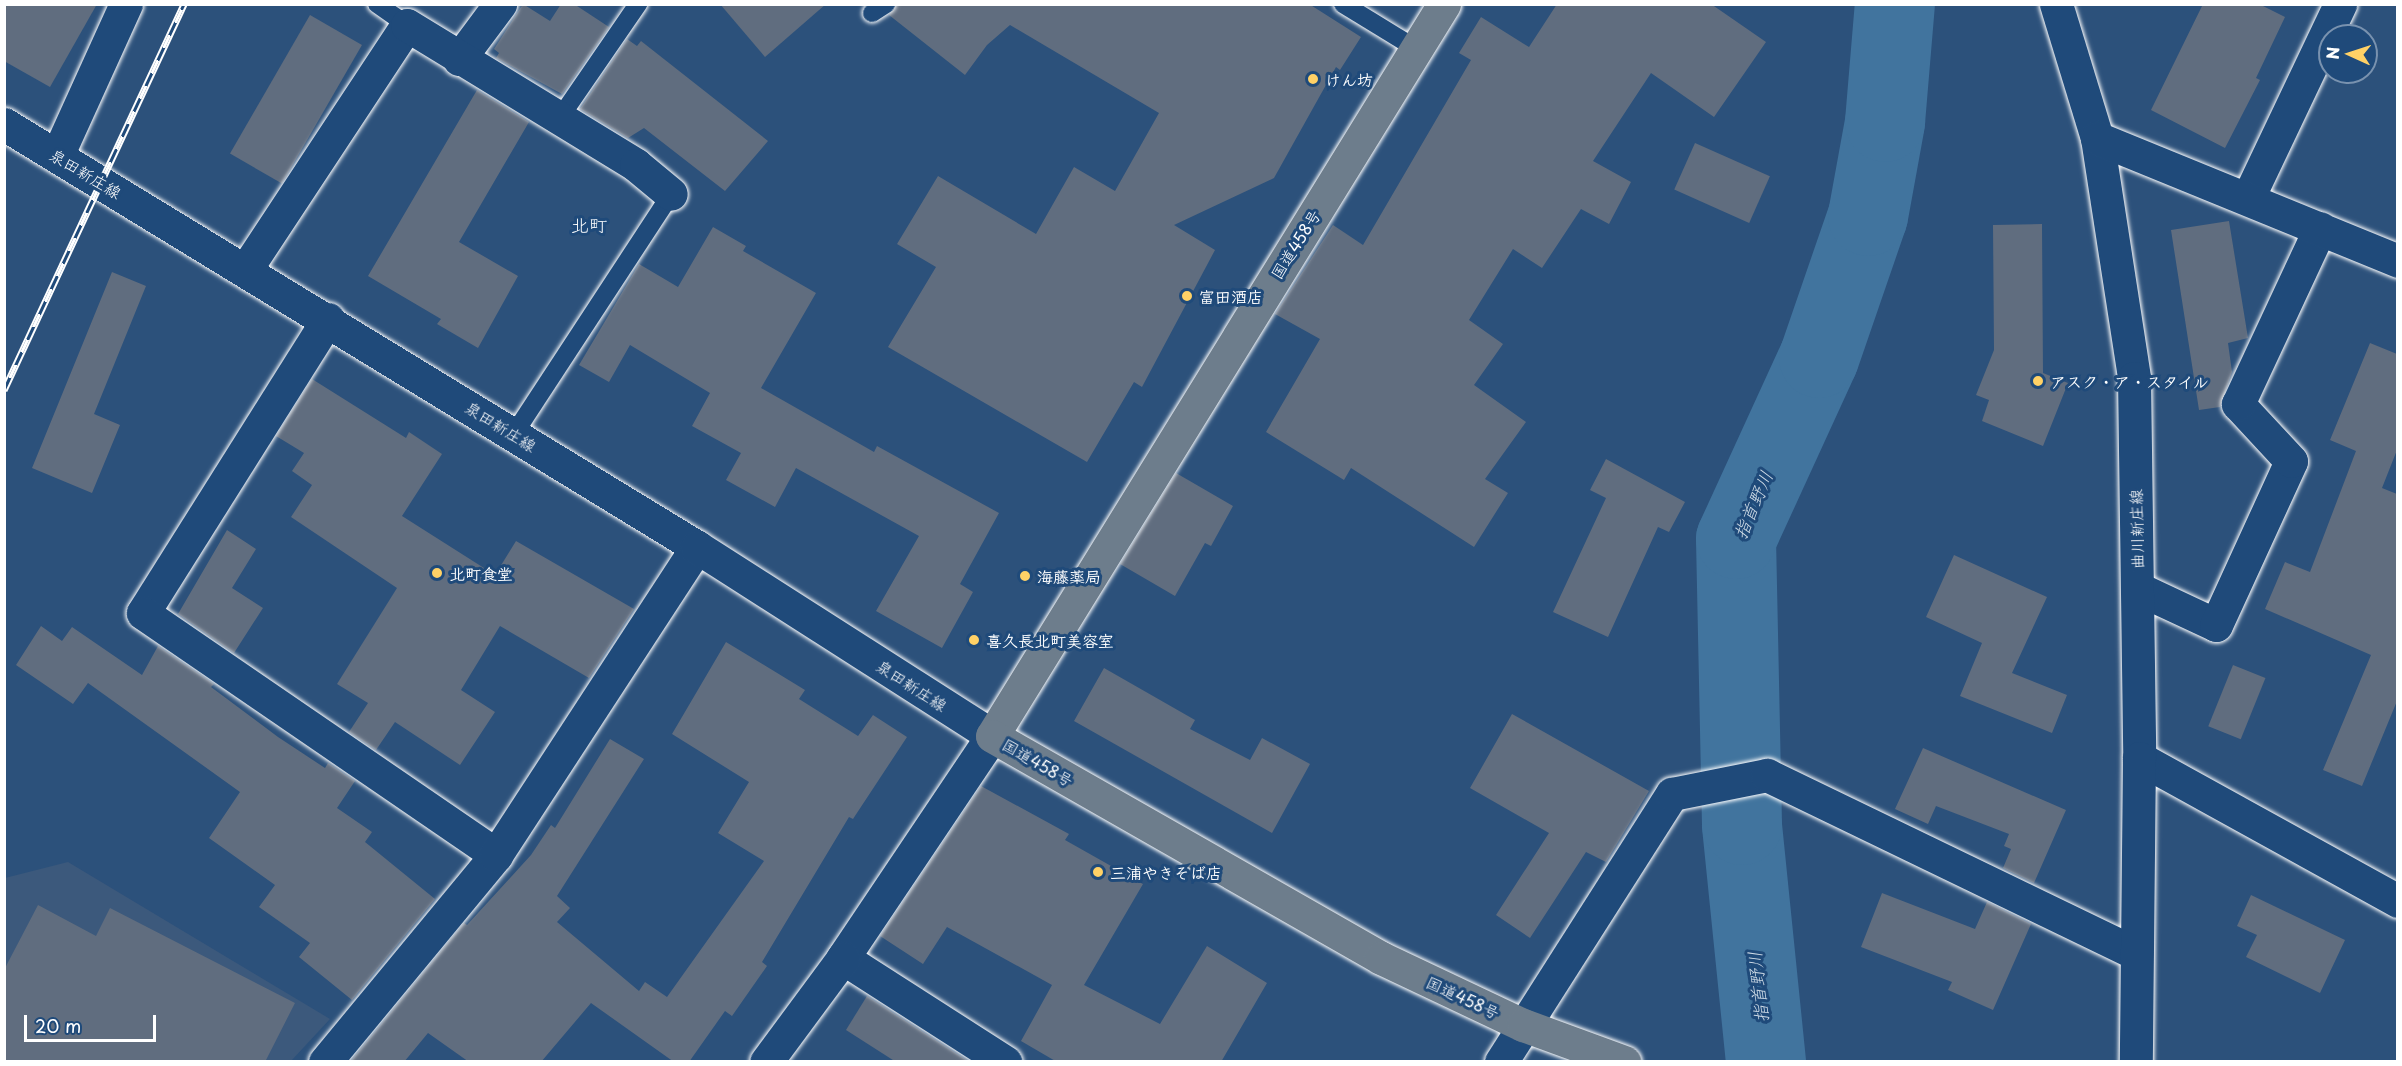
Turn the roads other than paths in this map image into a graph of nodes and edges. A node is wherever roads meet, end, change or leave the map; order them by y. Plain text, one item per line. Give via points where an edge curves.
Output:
1 (126, 4) edge
2 (377, 4) edge
3 (500, 4) edge
4 (638, 4) edge
5 (1343, 4) edge
6 (1444, 4) edge
7 (2056, 4) edge
8 (2340, 4) edge
9 (407, 25) junction
10 (1418, 50) junction
11 (459, 59) junction
12 (558, 118) junction
13 (4, 124) edge
14 (2097, 138) junction
15 (57, 156) junction
16 (671, 194) joint
17 (2248, 198) junction
18 (2320, 228) junction
19 (2397, 261) edge
20 (246, 269) junction
21 (328, 319) junction
22 (514, 434) junction
23 (697, 547) junction
24 (2137, 588) junction
25 (992, 736) junction
26 (2139, 758) junction
27 (496, 855) junction
28 (2397, 901) edge
29 (2136, 953) junction
30 (843, 958) junction
31 (1523, 1025) junction
32 (325, 1062) edge
33 (766, 1062) edge
34 (1005, 1062) edge
35 (1501, 1062) edge
36 (1624, 1062) edge
37 (2136, 1062) edge

1 - 15 street
2 - 9 lane
3 - 11 street
4 - 12 lane
5 - 10 lane
6 - 10 highway, 国道458号
7 - 14 street, 曲川新庄線
8 - 17 street
9 - 11 street
9 - 20 street
10 - 25 highway, 国道458号
11 - 12 street
12 - 16 street via 636,165
13 - 15 street, 泉田新庄線
14 - 17 street
14 - 24 street, 曲川新庄線 via 2134,378
15 - 20 street, 泉田新庄線
16 - 22 lane
17 - 18 street
18 - 19 street
18 - 24 street via 2238,404 2291,461 2216,625
20 - 21 street, 泉田新庄線
21 - 22 street, 泉田新庄線
21 - 27 street via 143,614
22 - 23 street, 泉田新庄線
23 - 25 street, 泉田新庄線
23 - 27 street
24 - 26 street, 曲川新庄線
25 - 30 street
25 - 31 highway, 国道458号 via 1381,958
26 - 28 street
26 - 29 street, 曲川新庄線
27 - 32 street
29 - 31 street via 1816,795 1767,775 1672,794
29 - 37 street, 曲川新庄線
30 - 33 street
30 - 34 street
31 - 35 street
31 - 36 highway, 国道458号

